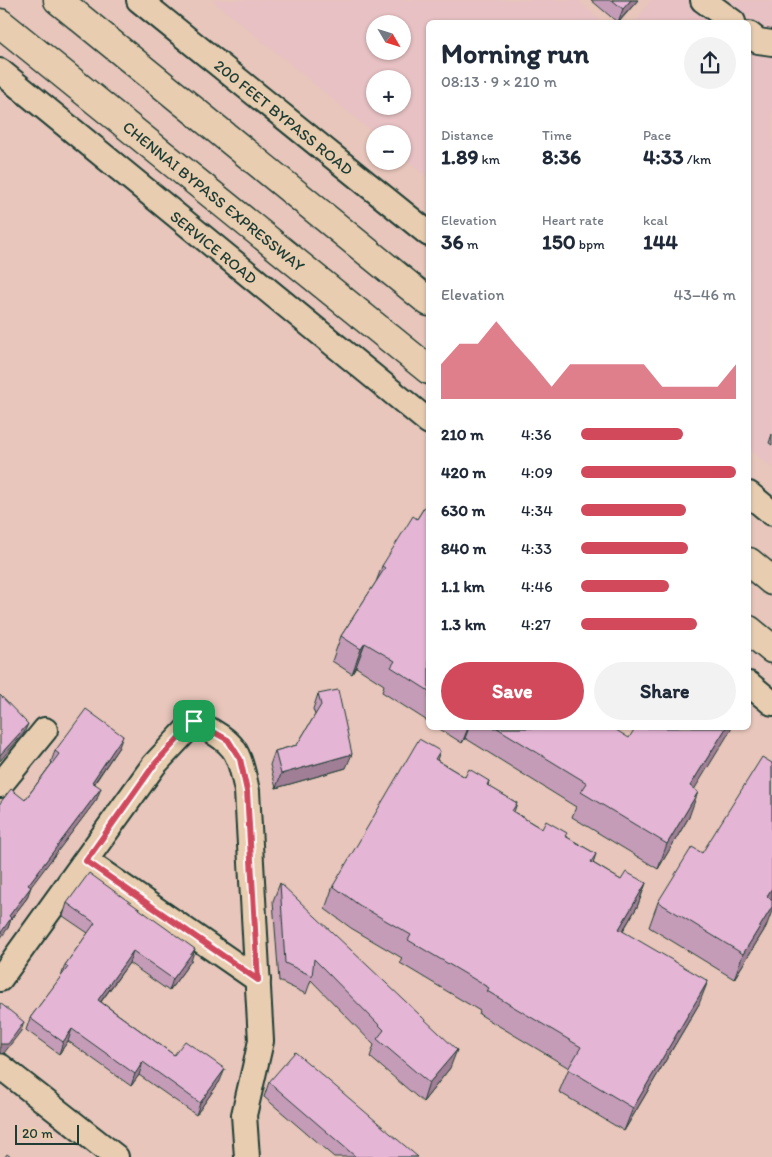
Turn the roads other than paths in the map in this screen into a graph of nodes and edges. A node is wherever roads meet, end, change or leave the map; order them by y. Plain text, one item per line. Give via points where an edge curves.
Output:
1 (58, 0) edge
2 (139, 0) edge
3 (703, 0) edge
4 (730, 20) edge
5 (0, 23) edge
6 (751, 36) edge
7 (772, 43) edge
8 (0, 72) edge
9 (426, 232) edge
10 (426, 300) edge
11 (426, 368) edge
12 (426, 420) edge
13 (751, 496) edge
14 (772, 513) edge
15 (751, 564) edge
16 (772, 581) edge
17 (751, 632) edge
18 (772, 649) edge
19 (751, 686) edge
20 (772, 703) edge
21 (45, 730) dead end
22 (0, 785) edge
23 (86, 861) junction
24 (0, 979) edge
25 (258, 980) junction
26 (0, 1066) edge
27 (116, 1157) edge
28 (247, 1157) edge

1 - 10 highway
2 - 9 street, 200 FEET BYPASS ROAD
3 - 4 street
5 - 11 highway, CHENNAI BYPASS EXPRESSWAY
6 - 7 street via 758,41
8 - 12 street, SERVICE ROAD
13 - 14 street
15 - 16 highway
17 - 18 highway
19 - 20 street
21 - 22 street
23 - 24 street
23 - 25 street
23 - 25 street via 154,765 194,721 228,740 240,759 247,791
25 - 28 street via 261,1041 244,1115
26 - 27 street

